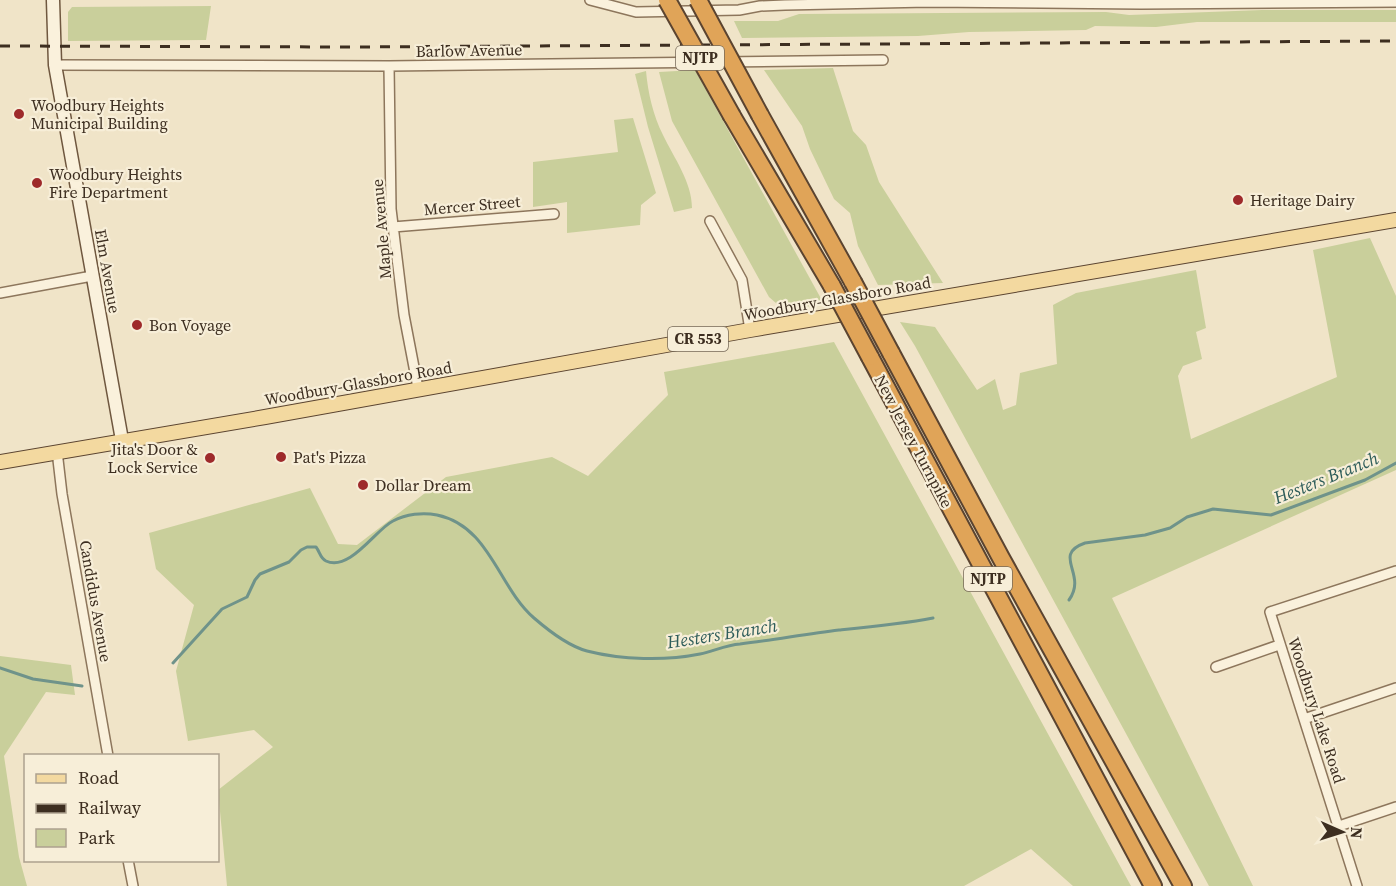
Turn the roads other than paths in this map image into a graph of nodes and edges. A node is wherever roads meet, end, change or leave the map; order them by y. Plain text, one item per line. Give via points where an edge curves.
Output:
1 (53, 0) edge
2 (590, 0) edge
3 (668, 0) edge
4 (698, 0) edge
5 (785, 2) edge
6 (1141, 2) edge
7 (1396, 2) edge
8 (883, 60) dead end
9 (55, 65) junction
10 (389, 66) junction
11 (554, 214) dead end
12 (1396, 220) edge
13 (710, 221) dead end
14 (393, 227) junction
15 (92, 276) junction
16 (0, 293) edge
17 (750, 330) junction
18 (417, 388) junction
19 (122, 440) junction
20 (57, 451) junction
21 (0, 462) edge
22 (1396, 571) edge
23 (1279, 645) junction
24 (1216, 667) dead end
25 (1396, 688) edge
26 (1304, 719) junction
27 (108, 754) edge
28 (1396, 807) edge
29 (1339, 826) junction
30 (128, 862) edge
31 (133, 886) edge
32 (1153, 886) edge
33 (1183, 886) edge
34 (1357, 886) edge

1 - 9 main road, Elm Avenue
2 - 5 street via 636,12 739,10
3 - 32 highway, New Jersey Turnpike / NJTP, bridge via 832,286
4 - 33 highway, New Jersey Turnpike / NJTP, bridge
5 - 6 street
6 - 7 street
8 - 10 street, Barlow Avenue
9 - 10 street, Barlow Avenue
9 - 15 main road, Elm Avenue
10 - 14 street, Maple Avenue
11 - 14 street, Mercer Street
12 - 17 main road, Woodbury-Glassboro Road / CR 553
13 - 17 street via 742,280
14 - 18 street, Maple Avenue
15 - 16 street
15 - 19 main road, Elm Avenue
17 - 18 main road, Woodbury-Glassboro Road / CR 553
18 - 19 main road, Woodbury-Glassboro Road / CR 553
19 - 20 main road, Woodbury-Glassboro Road / CR 553
20 - 21 main road, Woodbury-Glassboro Road / CR 553
20 - 27 street, Candidus Avenue
22 - 23 street, Woodbury Lake Road via 1270,612
23 - 24 street
23 - 26 street, Woodbury Lake Road
25 - 26 street
26 - 29 street, Woodbury Lake Road
28 - 29 street
29 - 34 street, Woodbury Lake Road
30 - 31 street

